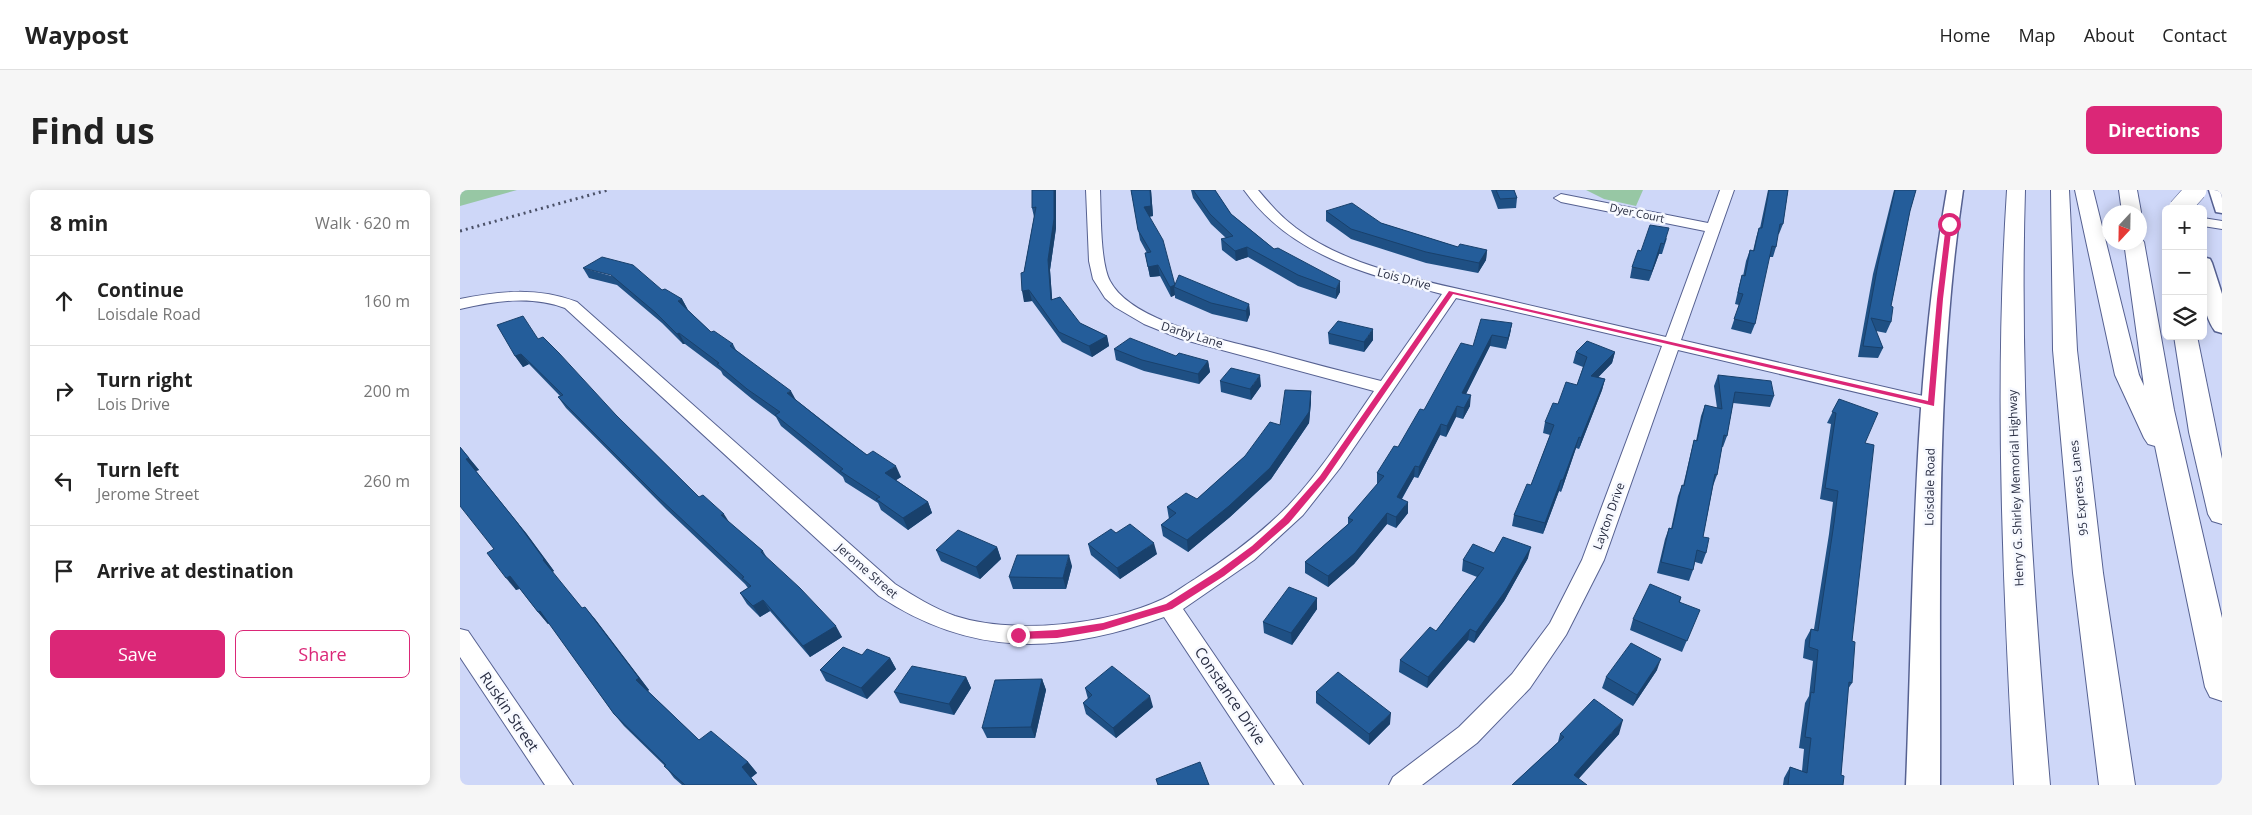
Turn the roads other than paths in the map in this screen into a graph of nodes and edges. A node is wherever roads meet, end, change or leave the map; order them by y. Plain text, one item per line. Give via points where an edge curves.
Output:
1 (1093, 190) edge
2 (1253, 190) edge
3 (1727, 190) edge
4 (1955, 190) edge
5 (2016, 190) edge
6 (2060, 190) edge
7 (2084, 190) edge
8 (2128, 190) edge
9 (2190, 190) edge
10 (2196, 190) edge
11 (2217, 190) edge
12 (1561, 198) dead end
13 (2130, 205) edge
14 (2183, 205) edge
15 (2192, 205) edge
16 (2222, 208) edge
17 (2207, 214) edge
18 (2222, 216) edge
19 (2207, 223) edge
20 (2222, 225) edge
21 (1712, 228) junction
22 (2135, 250) edge
23 (2207, 276) edge
24 (1452, 292) junction
25 (460, 304) edge
26 (2222, 327) edge
27 (2186, 340) edge
28 (1671, 343) junction
29 (1385, 388) junction
30 (1932, 404) junction
31 (2173, 470) junction
32 (2222, 514) edge
33 (1169, 606) junction
34 (460, 638) edge
35 (2222, 687) edge
36 (560, 785) edge
37 (1290, 785) edge
38 (1402, 785) edge
39 (1923, 785) edge
40 (2032, 785) edge
41 (2117, 785) edge

1 - 29 street, Darby Lane via 1101,280 1121,304 1150,321 1187,335
2 - 24 street, Lois Drive via 1265,210 1282,225 1324,250 1381,273
3 - 21 street, Layton Drive
4 - 30 main road, Loisdale Road via 1943,272
5 - 40 highway, Henry G. Shirley Memorial Highway via 2011,292 2012,448
6 - 41 highway, 95 Express Lanes via 2065,350 2088,573
7 - 31 highway via 2127,375
8 - 13 highway
9 - 15 main road
10 - 14 highway, bridge
11 - 16 main road
12 - 21 street, Dyer Court
17 - 18 street
19 - 20 street
21 - 28 street, Layton Drive
22 - 31 highway via 2148,344
23 - 26 main road
24 - 28 street, Lois Drive
24 - 29 street, Jerome Street
25 - 33 street, Jerome Street via 516,296 543,297 570,305 887,590 929,616 989,633 1057,634 1103,627
27 - 32 highway via 2202,432
28 - 30 street, Lois Drive
28 - 38 street, Layton Drive via 1593,560 1558,629 1521,680 1468,735
29 - 33 street, Jerome Street via 1323,478 1286,520 1221,573
30 - 39 main road, Loisdale Road
31 - 35 highway
33 - 37 street, Constance Drive
34 - 36 street, Ruskin Street

